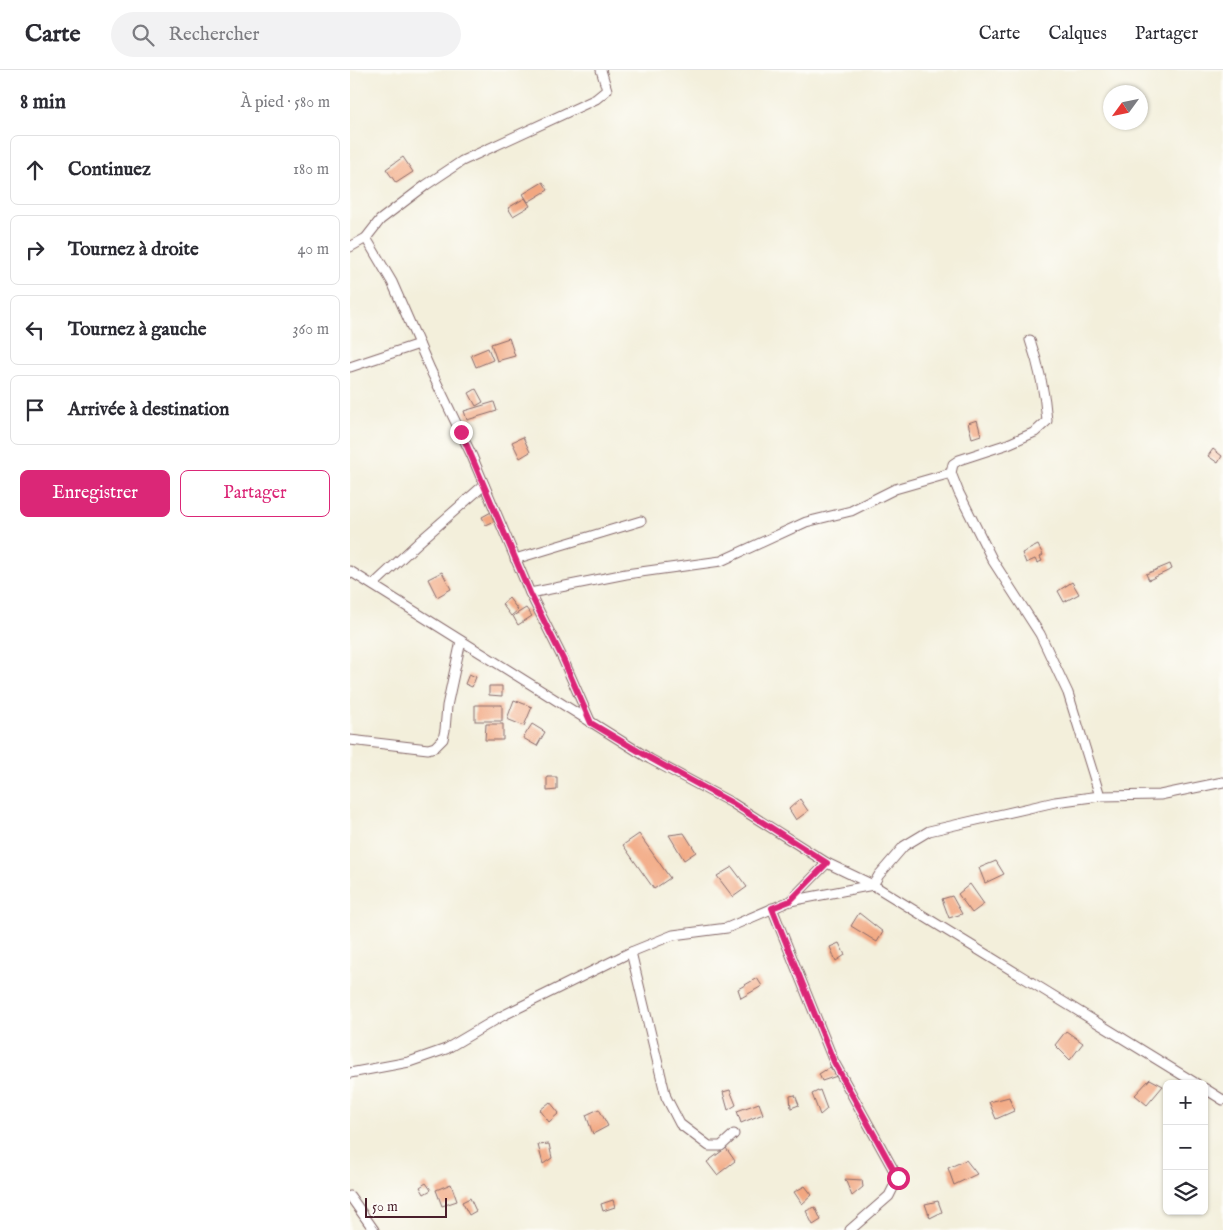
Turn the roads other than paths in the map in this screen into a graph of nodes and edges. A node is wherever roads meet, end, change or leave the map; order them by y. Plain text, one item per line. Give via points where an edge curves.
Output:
1 (601, 70) edge
2 (366, 238) junction
3 (350, 247) edge
4 (1030, 340) dead end
5 (419, 344) junction
6 (350, 367) edge
7 (951, 473) junction
8 (484, 485) junction
9 (641, 521) dead end
10 (515, 559) junction
11 (350, 572) edge
12 (373, 586) junction
13 (530, 593) junction
14 (461, 640) junction
15 (591, 723) junction
16 (350, 740) edge
17 (1223, 782) edge
18 (1100, 796) junction
19 (827, 863) junction
20 (873, 885) junction
21 (790, 901) junction
22 (772, 908) junction
23 (631, 952) junction
24 (350, 1073) edge
25 (1190, 1080) edge
26 (1208, 1091) edge
27 (1223, 1100) edge
28 (734, 1134) dead end
29 (350, 1196) edge
30 (374, 1230) edge
31 (850, 1230) edge

1 - 2 street via 607,90 596,99 462,161 380,220
2 - 3 street
2 - 5 street via 392,282
4 - 7 street via 1037,360 1047,421 1035,432 1008,444 959,460 953,464
5 - 6 street
5 - 8 street
7 - 13 street via 895,490 851,511 806,522 721,561 626,574
7 - 18 street via 993,561 1040,634 1068,692
8 - 10 street
8 - 12 street
9 - 10 street
10 - 13 street
11 - 12 street
12 - 14 street
13 - 15 street
14 - 15 street
14 - 16 street via 443,739 435,747 428,749
15 - 19 street via 732,803
17 - 18 street via 1160,795
18 - 20 street via 1055,802 928,831 904,846
19 - 20 street
19 - 21 street
20 - 21 street
20 - 25 street
21 - 22 street
22 - 23 street via 727,928 673,935
22 - 31 street via 834,1062 898,1178 889,1196
23 - 24 street via 502,1016 446,1049 409,1062
23 - 28 street via 666,1096 680,1124 708,1146 721,1146
26 - 27 street
29 - 30 street

